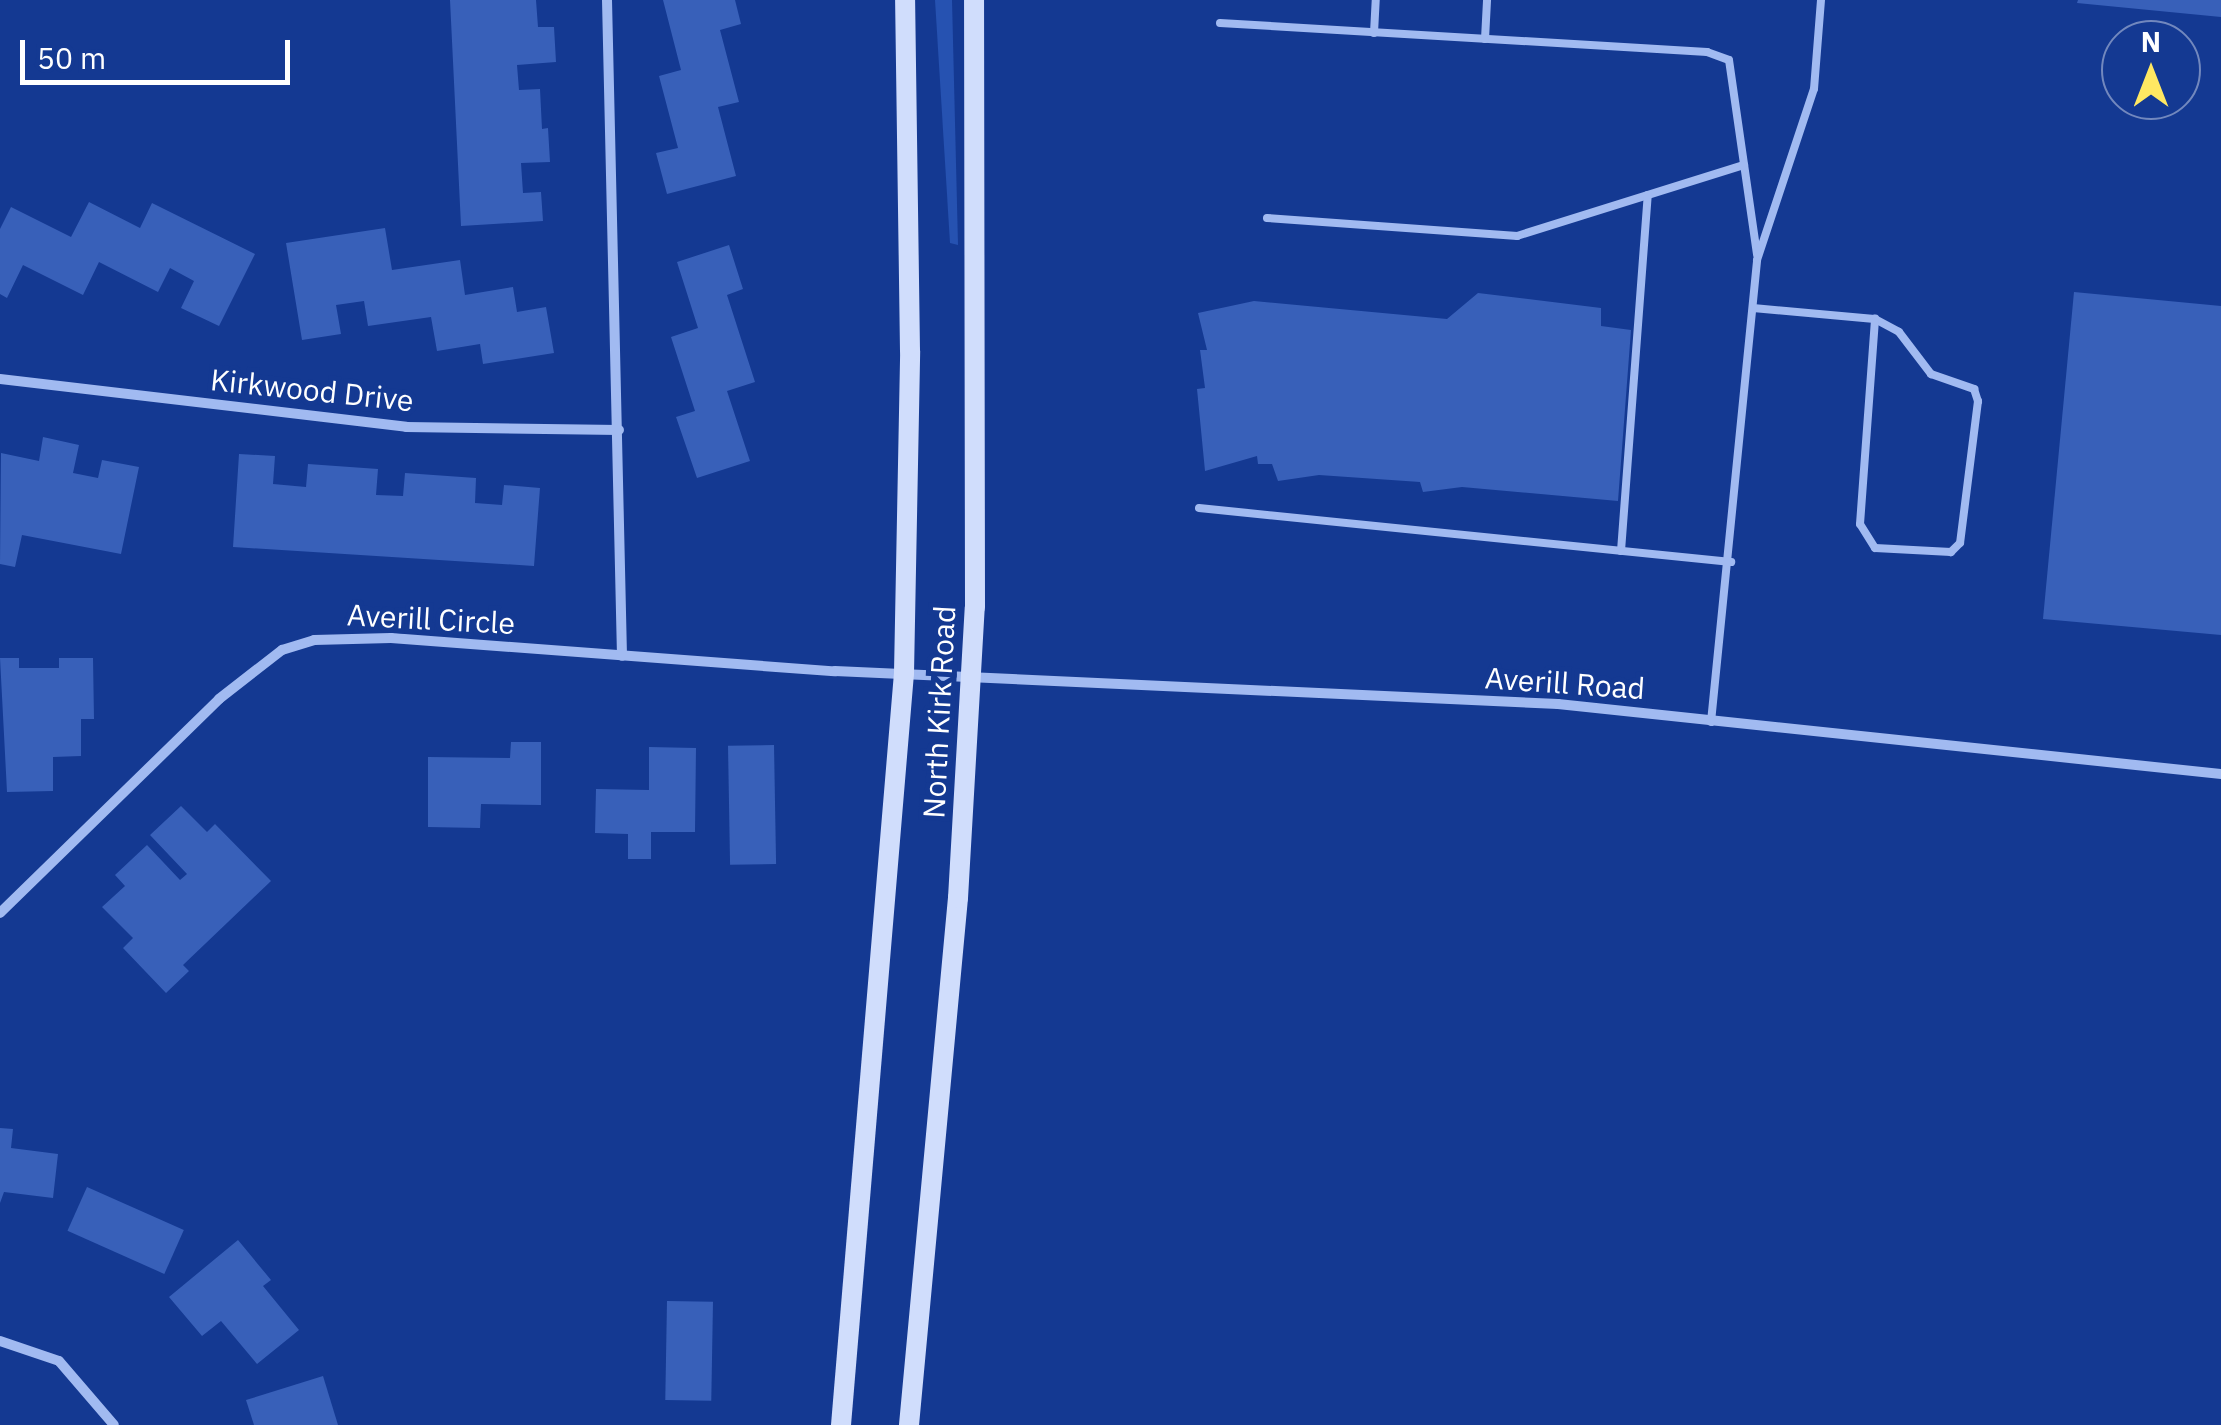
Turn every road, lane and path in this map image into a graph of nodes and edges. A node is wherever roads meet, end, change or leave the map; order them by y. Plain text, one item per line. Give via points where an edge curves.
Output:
1 (608, 0) edge
2 (905, 0) edge
3 (974, 0) edge
4 (1376, 0) edge
5 (1487, 0) edge
6 (1821, 0) edge
7 (1220, 23) dead end
8 (1374, 33) junction
9 (1485, 39) junction
10 (1744, 166) junction
11 (1648, 195) junction
12 (1268, 218) dead end
13 (1758, 260) junction
14 (1753, 308) junction
15 (1876, 318) junction
16 (0, 379) edge
17 (619, 430) junction
18 (1199, 508) dead end
19 (1621, 551) junction
20 (1730, 562) junction
21 (622, 656) junction
22 (904, 673) junction
23 (971, 675) junction
24 (1711, 722) junction
25 (2221, 774) edge
26 (0, 912) edge
27 (0, 1340) edge
28 (114, 1425) edge
29 (841, 1425) edge
30 (909, 1425) edge

1 - 17 street
2 - 22 main road, North Kirk Road via 910,371
3 - 23 main road, North Kirk Road via 979,373
4 - 8 lane
5 - 9 lane
6 - 13 lane via 1814,89
7 - 8 lane
8 - 9 lane
9 - 10 lane via 1707,52 1729,60
10 - 11 lane
10 - 13 lane
11 - 12 lane via 1517,236
11 - 19 lane
13 - 14 lane
14 - 15 lane
14 - 20 lane
15 - 15 lane via 1899,332 1932,374 1965,381 1978,401 1960,543 1951,552 1875,548 1860,524
16 - 17 street, Kirkwood Drive via 406,426
17 - 21 street
18 - 19 lane
19 - 20 lane
20 - 24 lane
21 - 22 street, Averill Circle
21 - 26 street, Averill Circle via 391,638 314,640 282,650 218,699
22 - 23 street, Averill Road
22 - 29 main road, North Kirk Road
23 - 24 street, Averill Road via 1558,704
23 - 30 main road, North Kirk Road via 958,898
24 - 25 street, Averill Road
27 - 28 street via 60,1362

